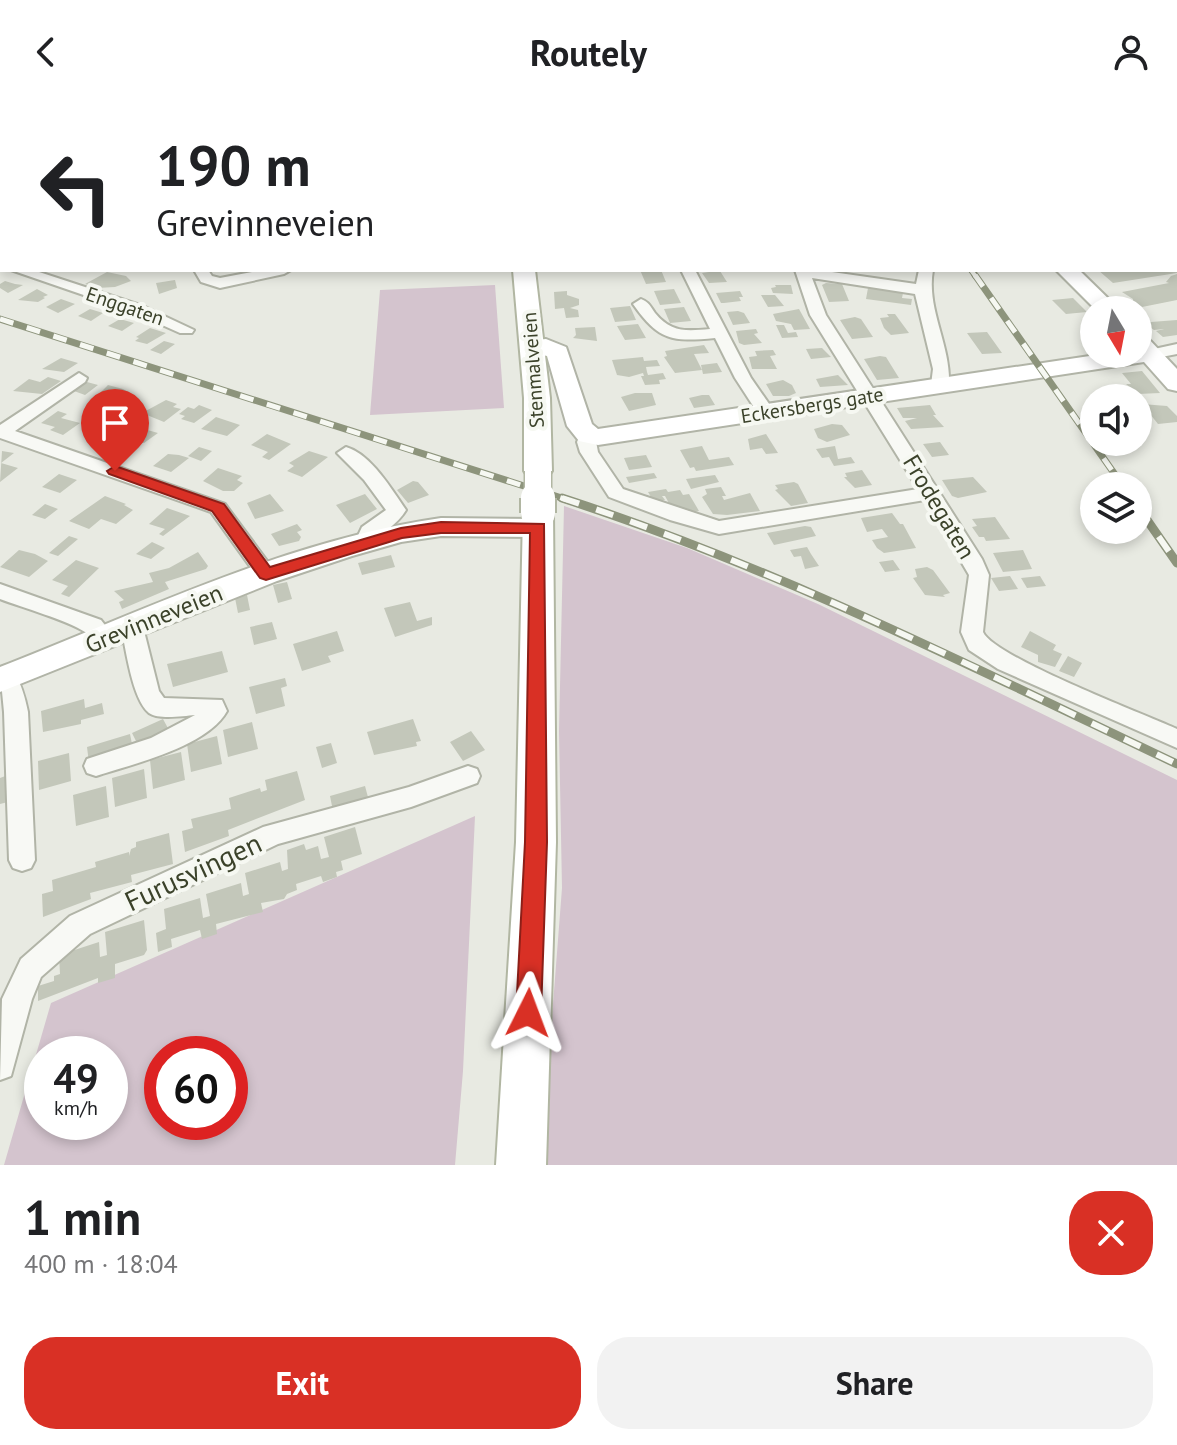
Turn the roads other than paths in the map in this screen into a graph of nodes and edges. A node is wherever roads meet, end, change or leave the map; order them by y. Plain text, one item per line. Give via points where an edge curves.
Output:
1 (24, 272) edge
2 (275, 272) edge
3 (524, 272) edge
4 (689, 272) edge
5 (802, 272) edge
6 (808, 272) edge
7 (926, 272) edge
8 (1069, 272) edge
9 (206, 276) edge
10 (922, 290) junction
11 (1094, 296) edge
12 (641, 304) dead end
13 (186, 330) dead end
14 (721, 333) junction
15 (533, 346) junction
16 (1152, 347) edge
17 (1177, 349) edge
18 (1152, 356) edge
19 (1080, 359) edge
20 (79, 378) dead end
21 (1177, 384) edge
22 (940, 385) junction
23 (870, 396) junction
24 (765, 411) junction
25 (0, 432) edge
26 (588, 435) junction
27 (346, 453) dead end
28 (932, 493) junction
29 (538, 520) junction
30 (365, 542) junction
31 (266, 574) junction
32 (0, 591) edge
33 (118, 633) junction
34 (3, 679) edge
35 (1177, 739) edge
36 (96, 766) dead end
37 (468, 776) dead end
38 (22, 860) dead end
39 (0, 1065) edge
40 (521, 1165) edge

1 - 13 street, Enggaten
2 - 9 street via 229,282
3 - 15 main road, Stenmalveien
4 - 14 street
5 - 23 street, Frodegaten via 818,315
6 - 10 street
7 - 10 street
8 - 11 main road
10 - 22 street
12 - 14 street via 663,332
14 - 24 street
15 - 26 main road via 552,348 562,358 580,426
15 - 29 main road, Stenmalveien, bridge
16 - 17 street
18 - 21 main road
19 - 22 main road, Eckersbergs gate
20 - 25 street
22 - 23 main road, Eckersbergs gate
23 - 24 main road, Eckersbergs gate
23 - 28 street, Frodegaten
24 - 26 main road, Eckersbergs gate via 606,437
25 - 31 street via 218,508
26 - 28 street via 589,452 616,493 719,528
27 - 30 street via 396,510 369,532
28 - 35 street, Frodegaten via 979,575 972,632 977,644 1006,663
29 - 30 main road, Grevinneveien via 441,527
29 - 40 main road via 536,842
30 - 31 main road, Grevinneveien
31 - 33 main road, Grevinneveien
32 - 33 street
33 - 34 main road, Grevinneveien
33 - 36 street via 158,707 204,704 215,711 157,745
34 - 38 street, Grevinneveien via 13,692 16,712
37 - 39 street, Furusvingen via 272,835 80,925 31,968

